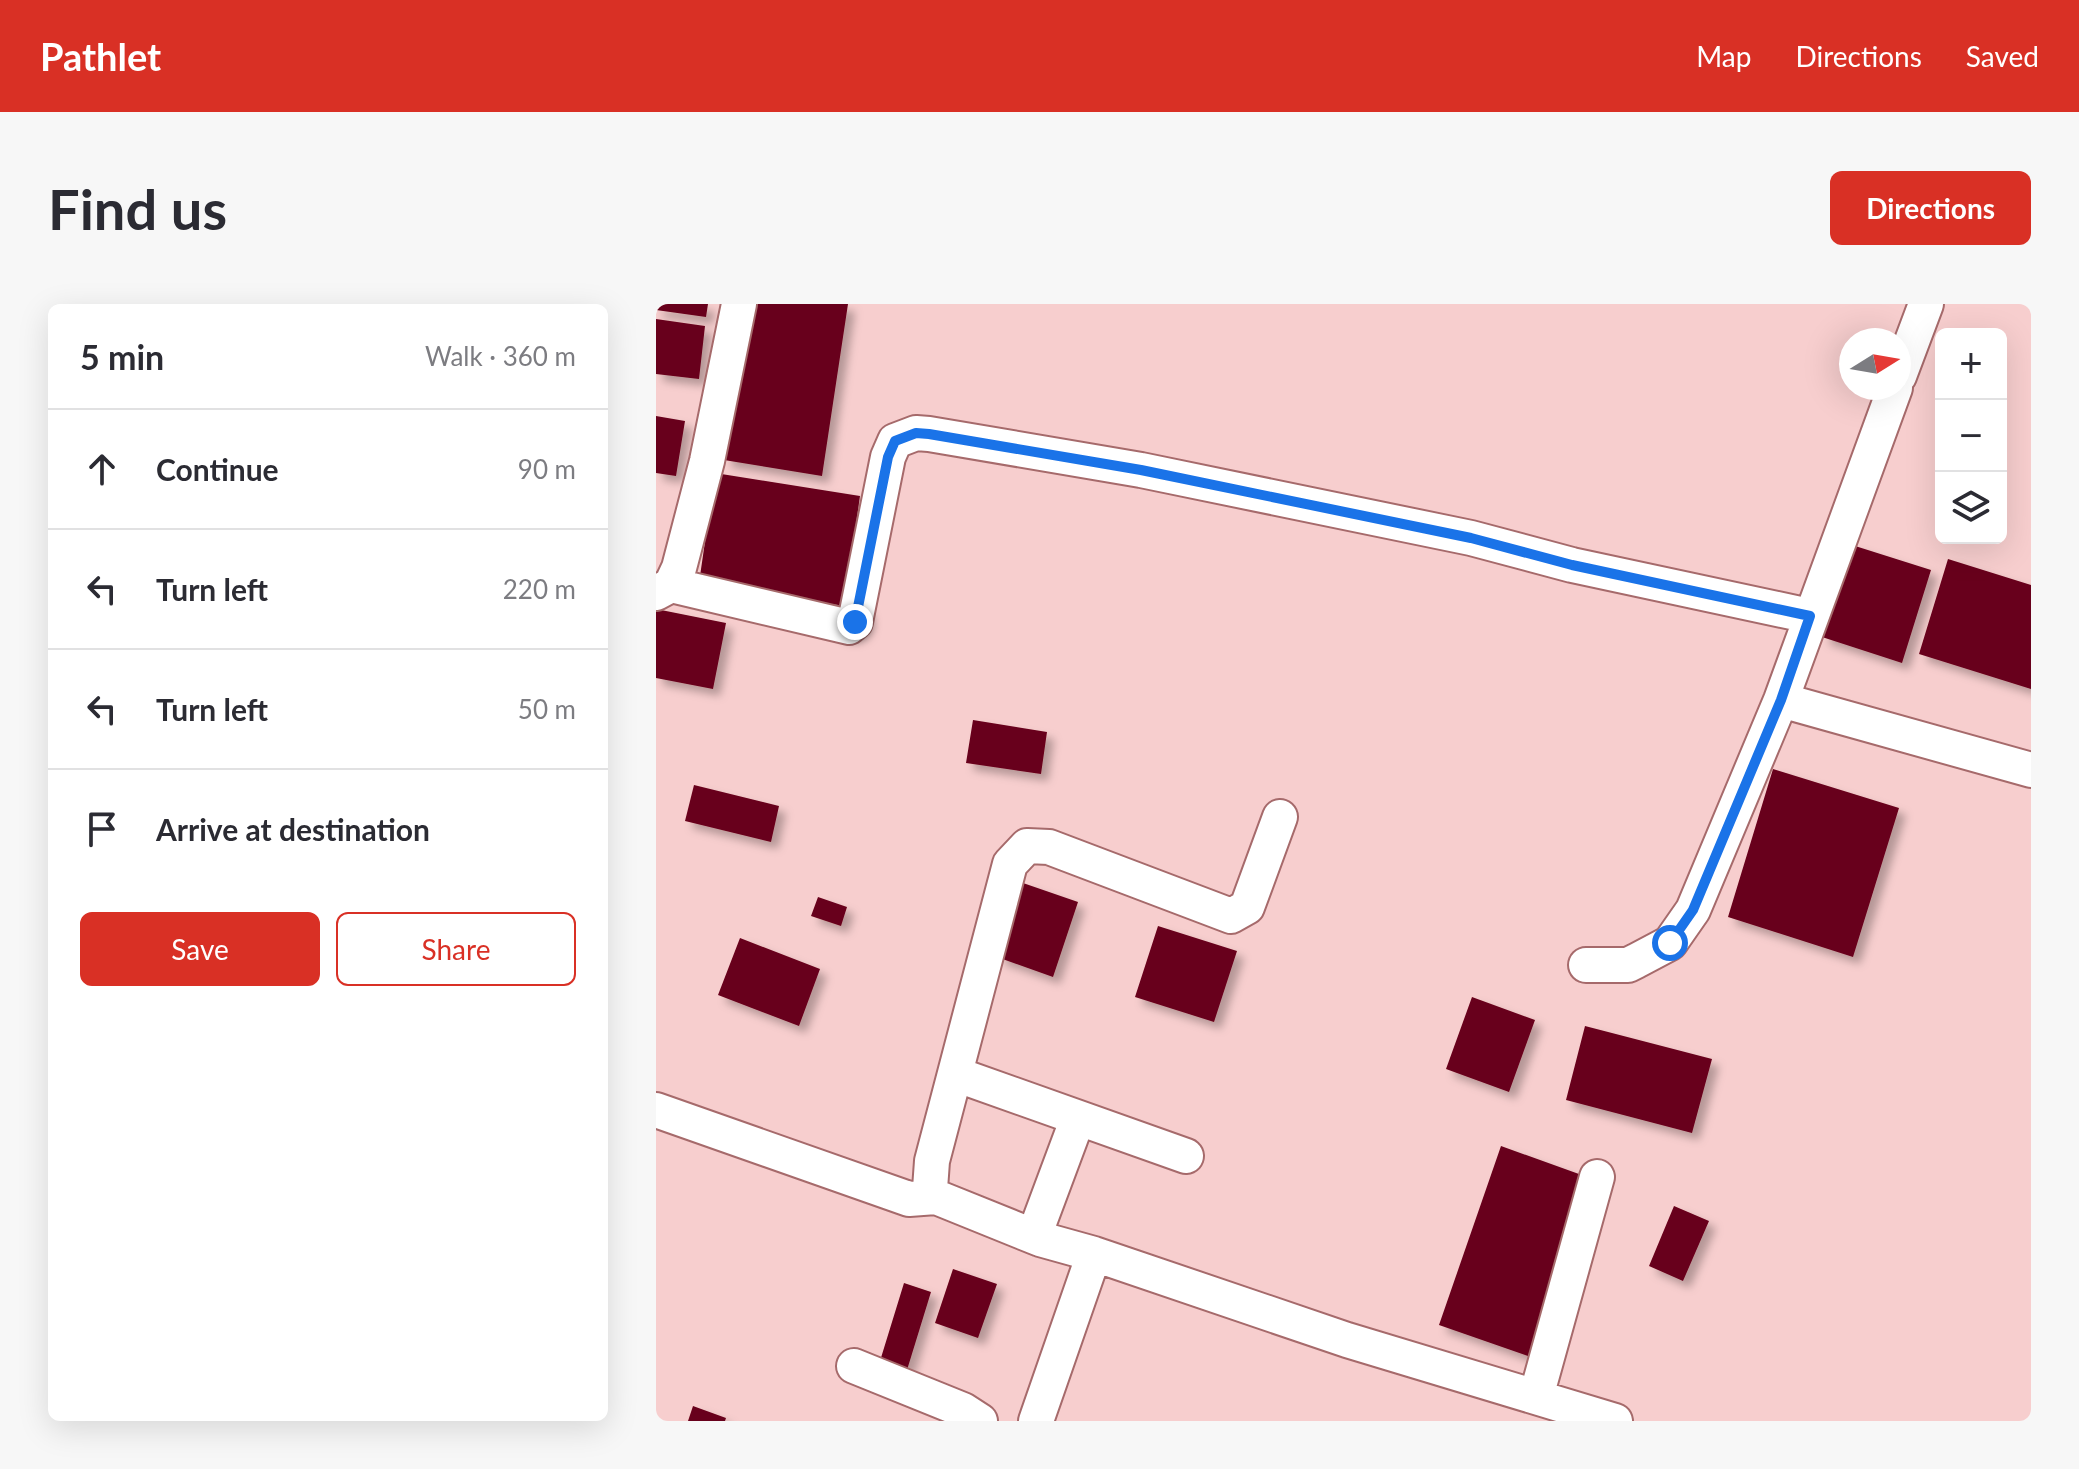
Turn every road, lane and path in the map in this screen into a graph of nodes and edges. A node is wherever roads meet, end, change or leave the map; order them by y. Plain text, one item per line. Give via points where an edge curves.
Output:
1 (739, 304) edge
2 (1926, 304) edge
3 (1911, 344) edge
4 (1891, 400) edge
5 (663, 589) edge
6 (1810, 616) junction
7 (1781, 700) junction
8 (2031, 770) edge
9 (1280, 817) dead end
10 (1586, 965) dead end
11 (955, 1074) junction
12 (656, 1110) edge
13 (1078, 1118) junction
14 (1186, 1156) dead end
15 (1597, 1177) dead end
16 (936, 1197) junction
17 (1034, 1236) junction
18 (1094, 1254) junction
19 (854, 1366) dead end
20 (1536, 1397) junction
21 (980, 1421) edge
22 (1036, 1421) edge
23 (1615, 1421) edge

1 - 5 street via 679,568
2 - 3 street
4 - 6 street
5 - 6 street via 849,627 855,622 888,457 895,441 916,433 1046,452 1331,507
6 - 7 street
7 - 8 street
7 - 10 street via 1684,926 1670,943 1628,965
9 - 11 street via 1247,907 1231,916 1049,847 1027,846 1010,864
11 - 13 street
11 - 16 street via 929,1176
12 - 16 street via 909,1199
13 - 14 street
13 - 17 street
15 - 20 street
16 - 17 street
17 - 18 street
18 - 20 street
18 - 22 street
19 - 21 street
20 - 23 street

